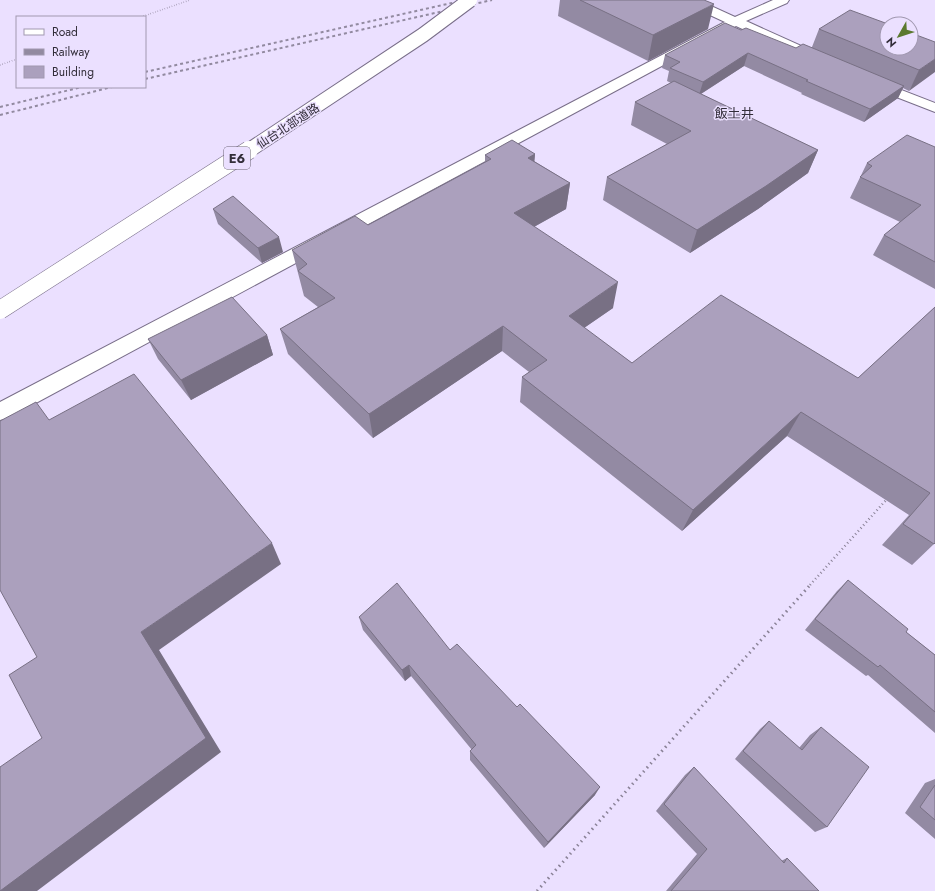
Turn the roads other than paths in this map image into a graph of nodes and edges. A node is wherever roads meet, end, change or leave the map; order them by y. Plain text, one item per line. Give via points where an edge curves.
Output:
1 (470, 0) edge
2 (688, 0) edge
3 (783, 0) edge
4 (736, 21) junction
5 (826, 62) edge
6 (862, 78) edge
7 (935, 108) edge
8 (0, 310) edge
9 (0, 412) edge

1 - 8 main road, 仙台北部道路 / E6, bridge via 424,35 308,113
2 - 4 main road
3 - 4 main road
4 - 5 main road
4 - 9 main road
6 - 7 main road

